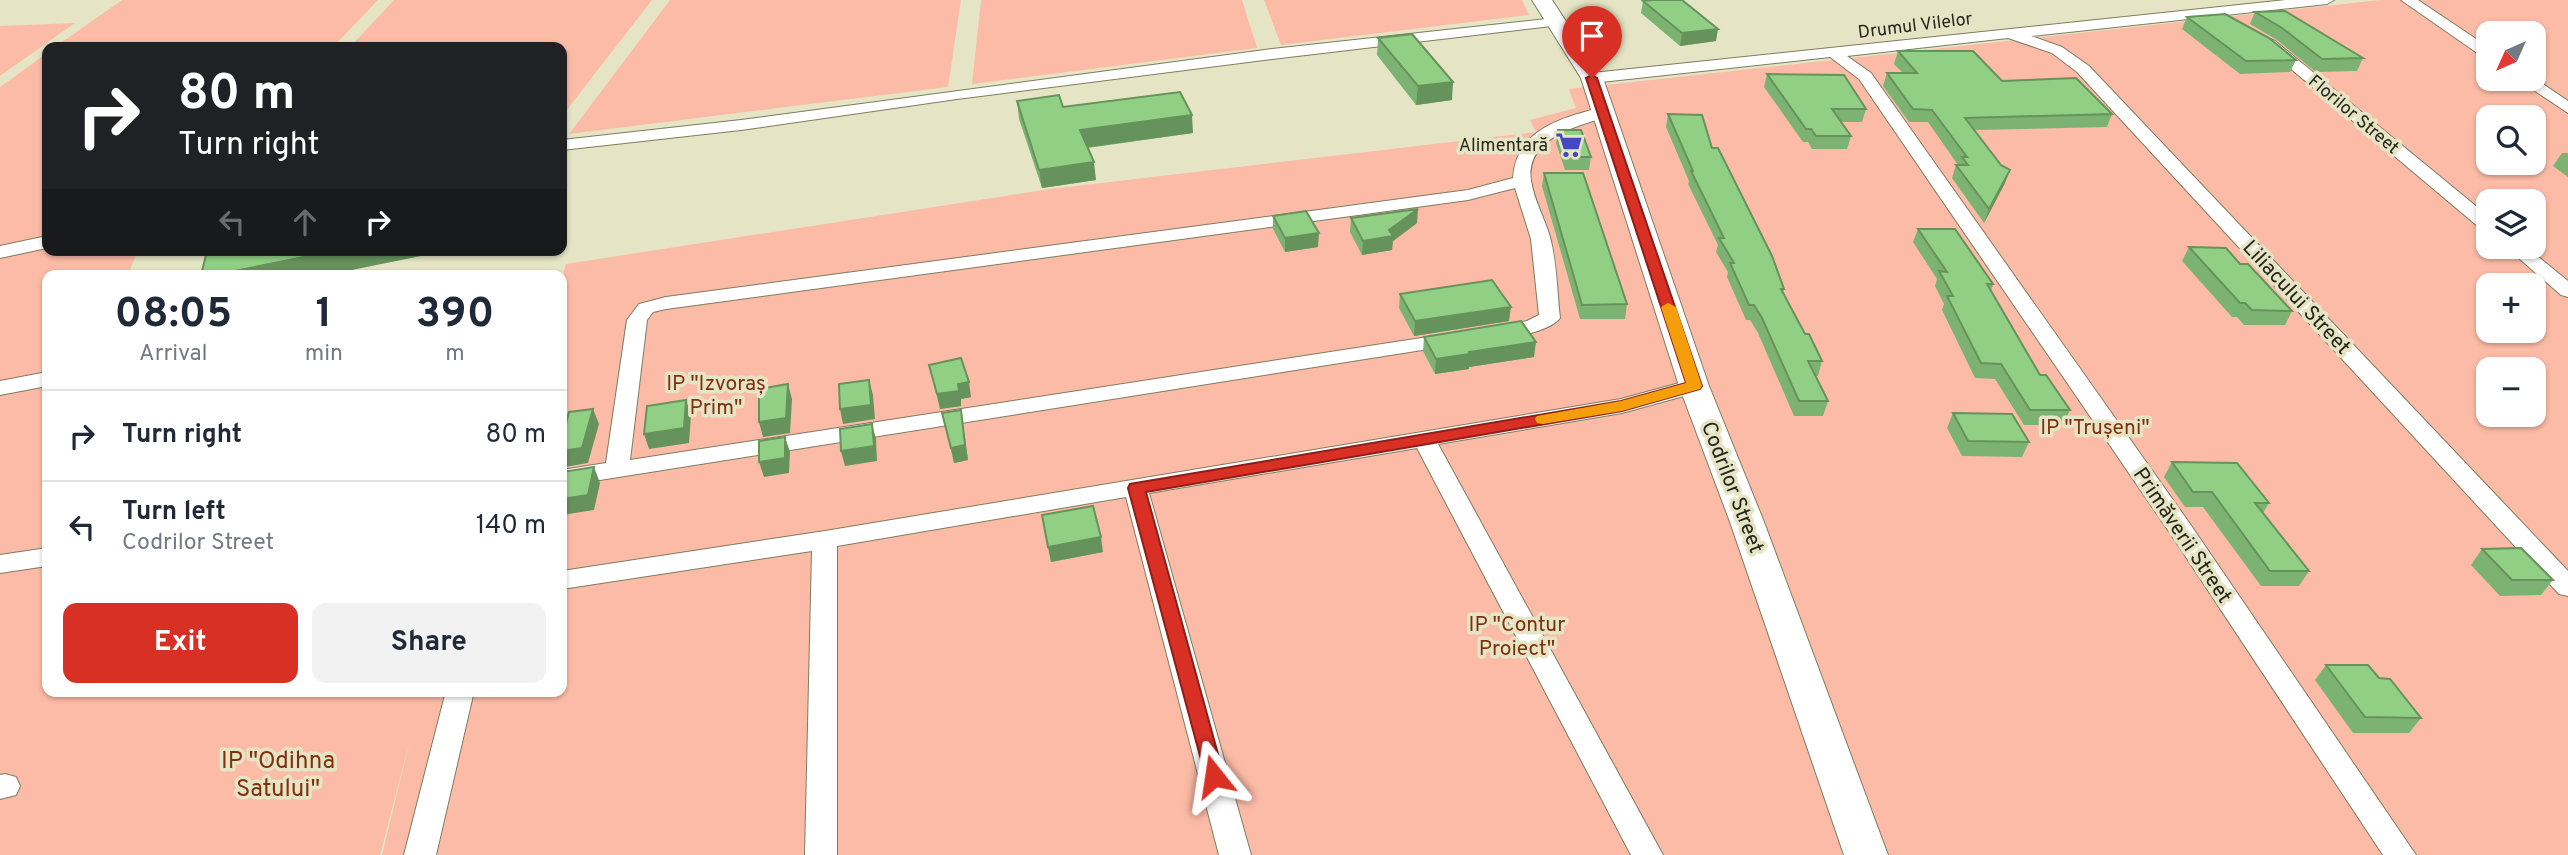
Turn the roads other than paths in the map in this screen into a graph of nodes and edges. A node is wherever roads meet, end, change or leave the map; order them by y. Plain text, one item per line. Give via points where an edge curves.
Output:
1 (1542, 0) edge
2 (2327, 0) edge
3 (2407, 0) edge
4 (2213, 12) junction
5 (1555, 22) junction
6 (2237, 25) edge
7 (2007, 33) junction
8 (2260, 38) edge
9 (2476, 46) edge
10 (1834, 53) junction
11 (1592, 78) junction
12 (2543, 91) edge
13 (2568, 108) edge
14 (1604, 111) junction
15 (567, 144) edge
16 (1522, 181) junction
17 (2476, 215) edge
18 (42, 243) edge
19 (0, 252) edge
20 (2530, 259) edge
21 (2568, 290) edge
22 (42, 380) edge
23 (1694, 386) junction
24 (0, 388) edge
25 (1424, 439) junction
26 (617, 469) junction
27 (567, 477) edge
28 (1136, 488) junction
29 (825, 540) junction
30 (42, 558) edge
31 (0, 564) edge
32 (567, 579) edge
33 (2568, 587) edge
34 (459, 697) edge
35 (421, 855) edge
36 (821, 855) edge
37 (1235, 855) edge
38 (1647, 855) edge
39 (1866, 855) edge
40 (2400, 855) edge

1 - 5 street, Codrilor Street
2 - 4 street, Drumul Vilelor
3 - 9 street
4 - 6 street
4 - 7 street, Drumul Vilelor
5 - 11 street, Codrilor Street
5 - 15 street
7 - 10 street, Drumul Vilelor
7 - 33 street, Liliacului Street via 2057,50 2082,69
8 - 17 street, Florilor Street
10 - 11 street, Drumul Vilelor
10 - 40 street, Primăverii Street via 1865,76
11 - 14 street, Codrilor Street
12 - 13 street
14 - 16 street via 1542,137 1527,151
14 - 23 street, Codrilor Street
16 - 26 street via 1468,195 646,308 637,320
16 - 26 street via 1541,239 1550,303 1550,318 1532,326
18 - 19 street
20 - 21 street
22 - 24 street
23 - 25 street via 1622,406
23 - 39 street, Codrilor Street
25 - 28 street
25 - 38 street
26 - 27 street
28 - 29 street
28 - 37 street
29 - 32 street
29 - 36 street
30 - 31 street
34 - 35 street

